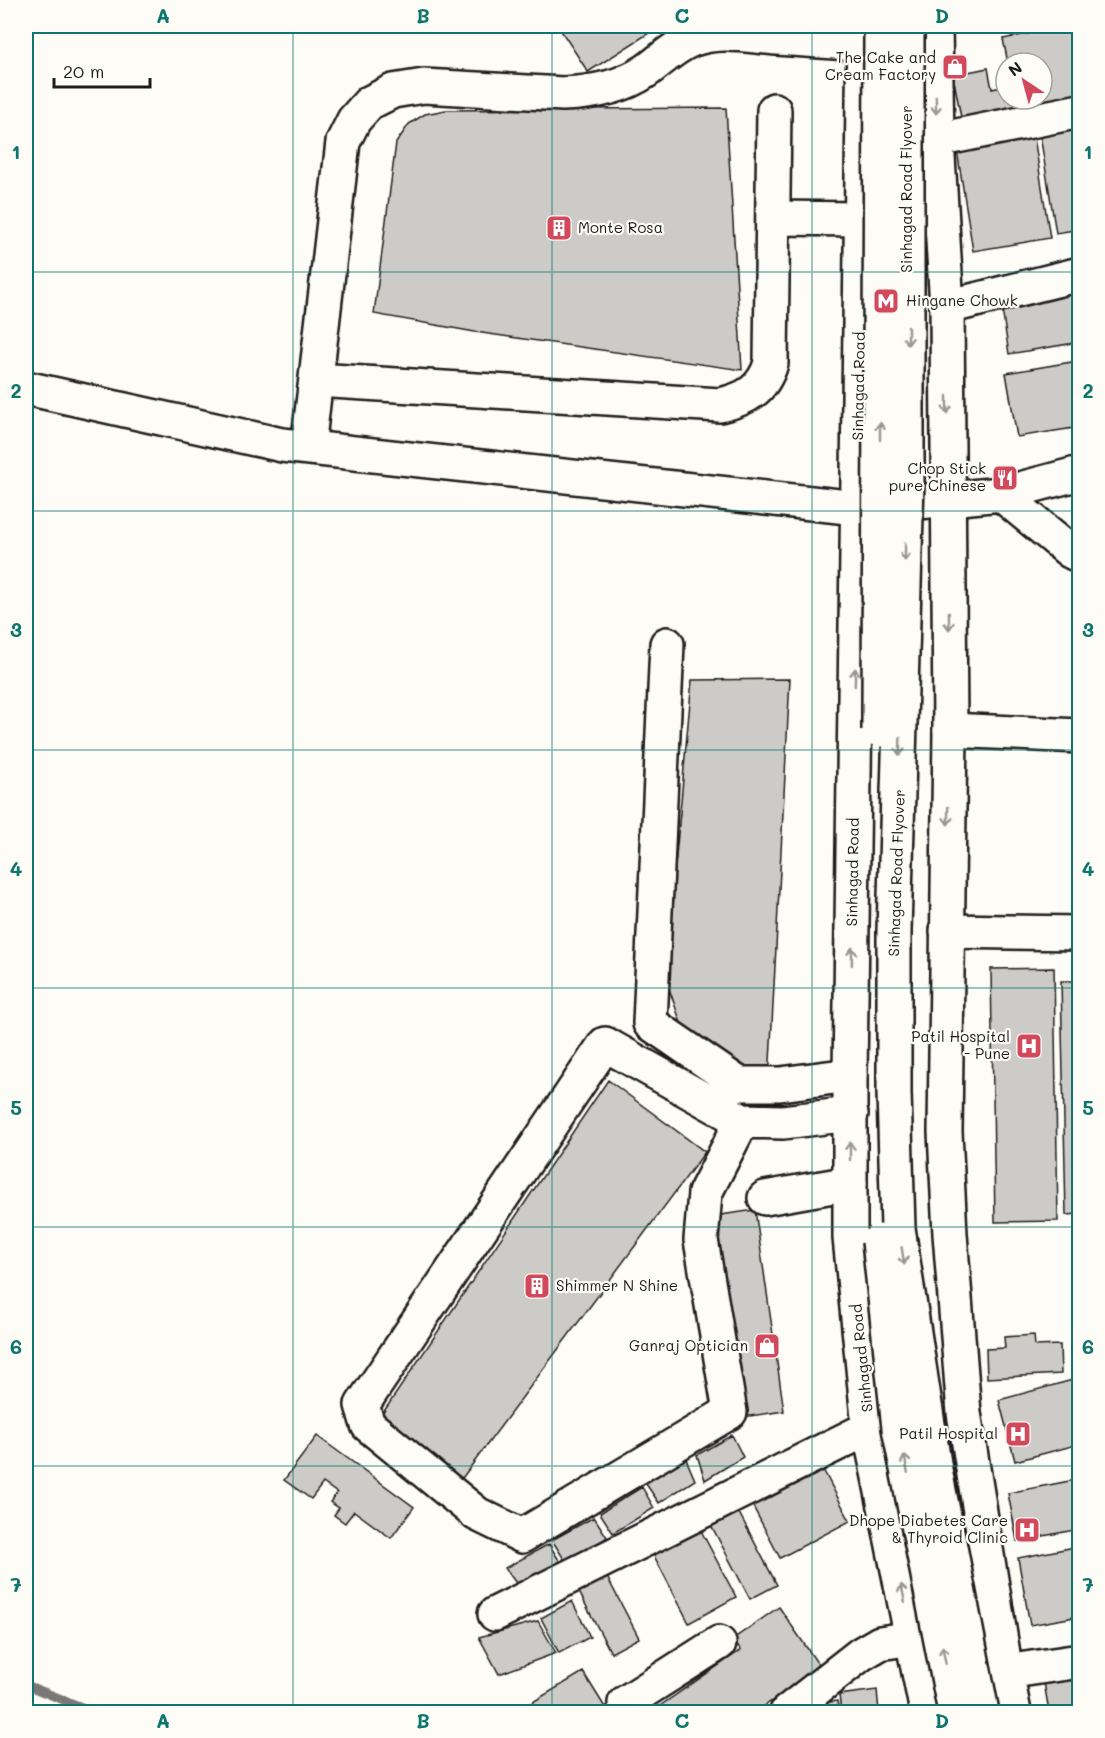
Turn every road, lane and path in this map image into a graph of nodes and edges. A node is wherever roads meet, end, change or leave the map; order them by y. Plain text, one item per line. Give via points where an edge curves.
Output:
1 (907, 26) edge
2 (935, 26) edge
3 (870, 32) edge
4 (774, 110) dead end
5 (1080, 111) edge
6 (937, 141) junction
7 (773, 219) junction
8 (861, 219) junction
9 (1080, 274) edge
10 (947, 307) junction
11 (316, 380) junction
12 (26, 388) edge
13 (309, 448) junction
14 (1080, 473) edge
15 (1001, 494) junction
16 (948, 500) junction
17 (857, 508) junction
18 (1080, 556) edge
19 (667, 644) dead end
20 (950, 730) junction
21 (1080, 736) edge
22 (946, 931) junction
23 (1080, 933) edge
24 (850, 1075) junction
25 (851, 1113) junction
26 (742, 1121) junction
27 (850, 1183) junction
28 (765, 1198) dead end
29 (869, 1428) junction
30 (495, 1614) dead end
31 (912, 1638) junction
32 (719, 1643) dead end
33 (1080, 1661) edge
34 (1006, 1672) junction
35 (631, 1713) edge
36 (787, 1713) edge
37 (927, 1713) edge
38 (955, 1713) edge
39 (982, 1713) edge
40 (1014, 1713) edge

1 -> 39 main road, Sinhagad Road Flyover, bridge via 906,494 894,931 898,1228 935,1470
2 -> 6 main road
3 - 8 main road, Sinhagad Road
3 - 11 main road via 717,33 691,40 628,81 603,89 563,94 424,86 393,91 369,103 354,120 343,142
38 -> 3 main road, Sinhagad Road Flyover, bridge via 899,1428 878,1233
4 - 7 main road
5 - 6 main road
6 - 10 main road
7 - 8 main road
7 - 11 main road via 771,363 755,391 739,401 720,405
8 - 17 main road, Sinhagad Road
9 - 10 main road
10 -> 16 main road
11 - 13 main road
12 - 13 main road
13 - 17 main road
14 - 15 main road
15 - 16 main road
15 - 18 main road
16 - 17 main road
16 -> 20 main road
24 -> 17 main road, Sinhagad Road
19 - 24 main road via 650,1023 739,1084 780,1084
20 - 21 main road
20 -> 22 main road
22 - 23 main road
22 - 34 main road via 945,1132 964,1413
24 - 25 main road, Sinhagad Road
25 - 26 main road via 783,1122
27 -> 25 main road, Sinhagad Road
26 - 26 main road via 705,1193 701,1240 730,1413 522,1536 477,1514 368,1425 362,1405 605,1044
27 - 28 main road
27 - 29 main road, Sinhagad Road via 850,1238
29 - 30 main road
31 -> 29 main road, Sinhagad Road
31 - 36 main road via 880,1643 861,1654
31 - 37 main road, Sinhagad Road
32 - 35 main road via 625,1703
33 - 34 main road
34 - 40 main road

